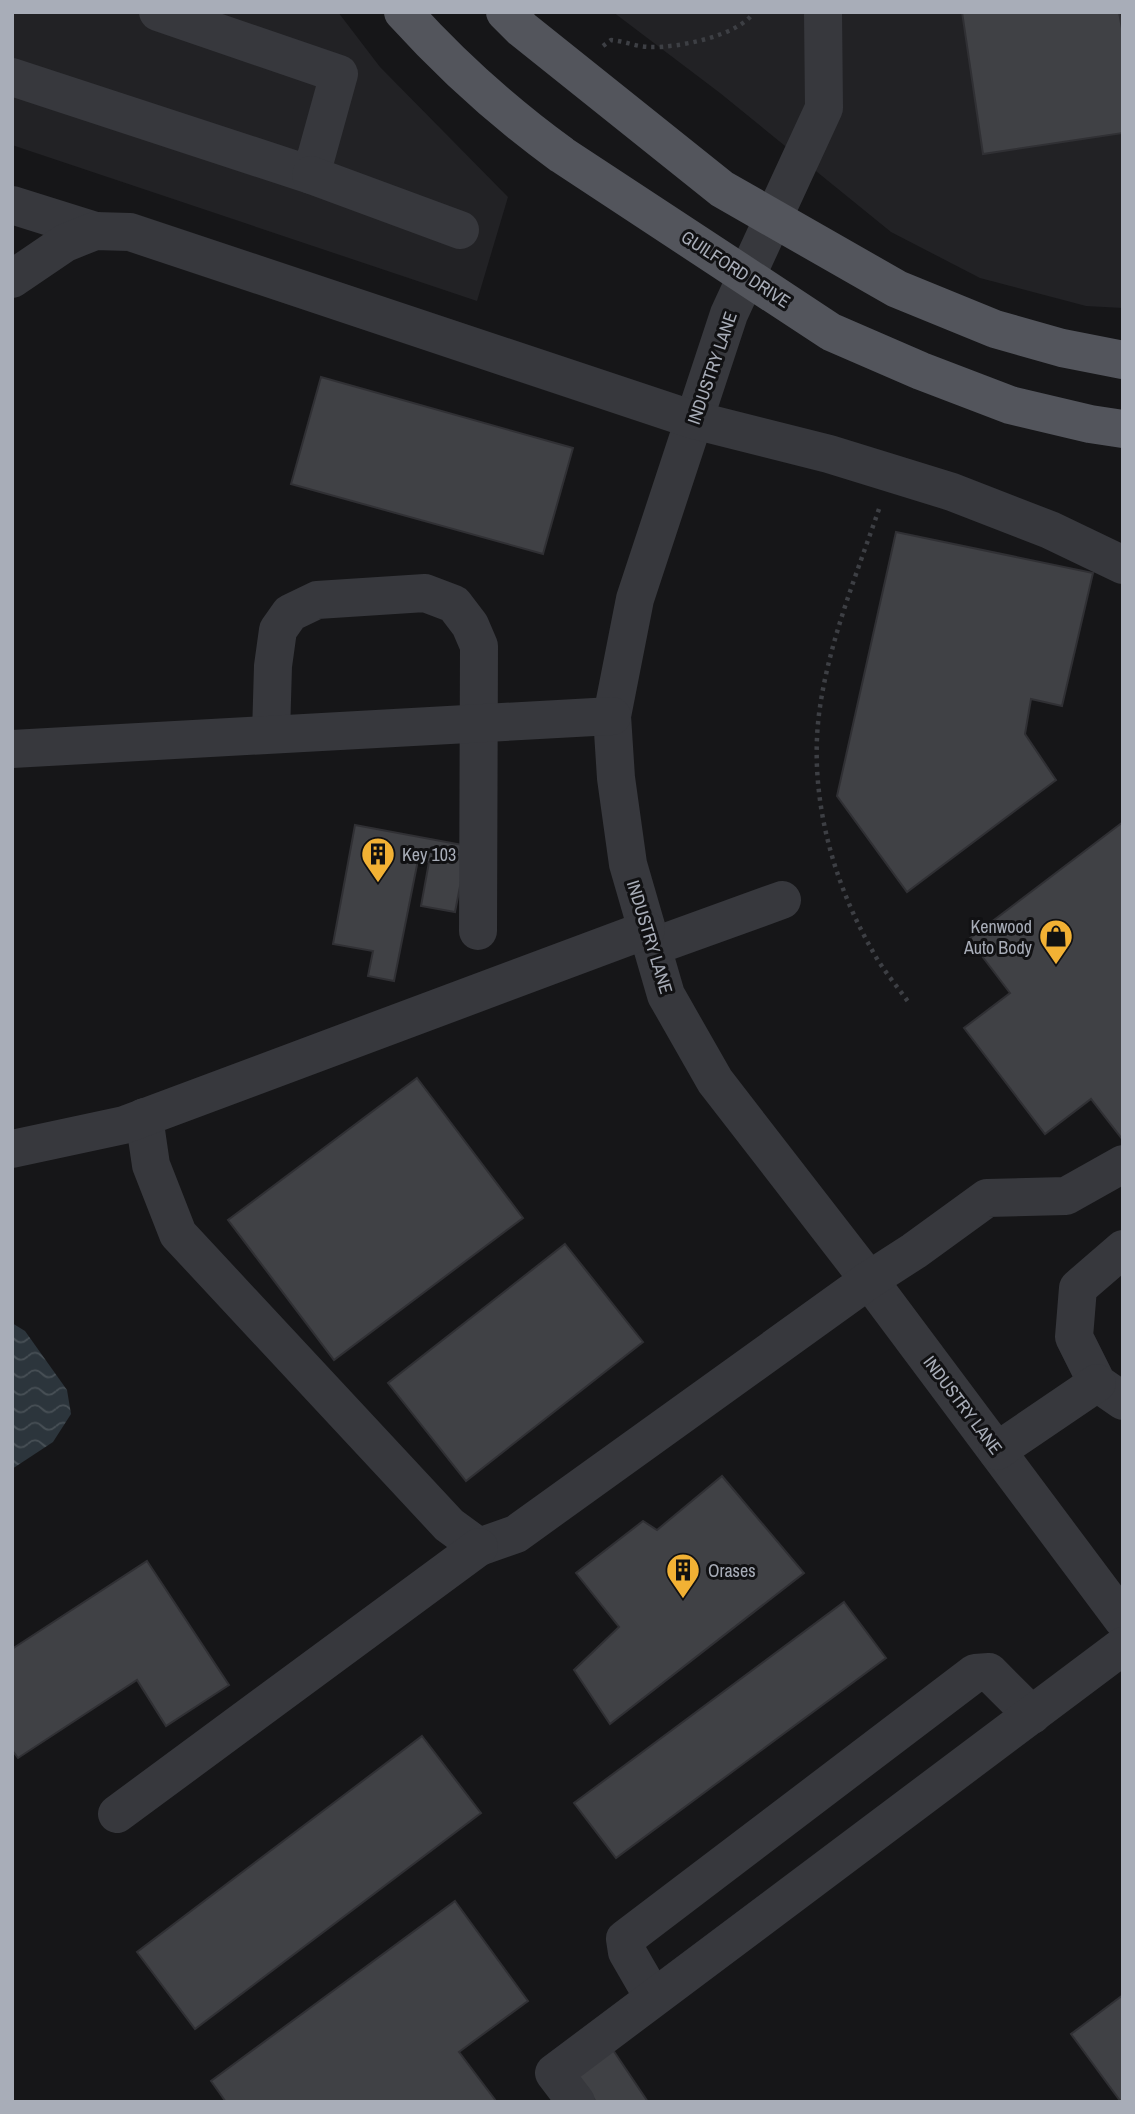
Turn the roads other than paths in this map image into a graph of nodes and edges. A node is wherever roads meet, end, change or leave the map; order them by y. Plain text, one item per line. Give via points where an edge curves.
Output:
1 (158, 12) edge
2 (403, 12) edge
3 (505, 12) edge
4 (823, 12) edge
5 (12, 77) edge
6 (311, 175) junction
7 (12, 205) edge
8 (774, 219) junction
9 (460, 230) dead end
10 (95, 231) junction
11 (746, 275) junction
12 (12, 279) edge
13 (1123, 360) edge
14 (694, 420) junction
15 (1123, 429) edge
16 (1123, 565) edge
17 (612, 716) junction
18 (479, 722) junction
19 (271, 734) junction
20 (12, 749) edge
21 (782, 900) dead end
22 (478, 931) dead end
23 (649, 939) junction
24 (144, 1118) junction
25 (12, 1149) edge
26 (1123, 1164) edge
27 (1123, 1249) edge
28 (869, 1280) junction
29 (1110, 1392) edge
30 (997, 1451) junction
31 (479, 1547) junction
32 (1123, 1620) edge
33 (1123, 1646) edge
34 (1032, 1715) junction
35 (117, 1814) dead end
36 (653, 1997) junction
37 (576, 2102) edge

1 - 6 street via 339,75
2 - 11 main road, GUILFORD DRIVE via 526,129
3 - 8 main road via 722,189
4 - 8 street, INDUSTRY LANE via 824,108
5 - 6 street
6 - 9 street
7 - 10 street
8 - 11 street, INDUSTRY LANE
8 - 13 main road via 897,289 982,324
10 - 12 street via 65,243
10 - 14 street via 130,232
11 - 14 street, INDUSTRY LANE
11 - 15 main road, GUILFORD DRIVE via 831,332 921,371 1010,405
14 - 16 street via 829,454 952,492
14 - 17 street, INDUSTRY LANE via 635,599
17 - 18 street
17 - 23 street, INDUSTRY LANE via 628,864
18 - 19 street
18 - 19 street via 479,646 454,604 425,593 317,600 290,613 278,630
18 - 22 street
19 - 20 street
21 - 23 street
23 - 24 street
23 - 28 street, INDUSTRY LANE via 666,995 715,1082
24 - 25 street
24 - 31 street via 151,1165 178,1234 449,1525
26 - 28 street via 1066,1196 987,1198
27 - 29 street via 1078,1288 1074,1337
28 - 30 street, INDUSTRY LANE
28 - 31 street via 516,1534
29 - 30 street
30 - 32 street, INDUSTRY LANE
31 - 35 street
33 - 34 street
34 - 36 street
34 - 36 street via 989,1672 975,1673 625,1939 627,1952
36 - 37 street via 554,2073

